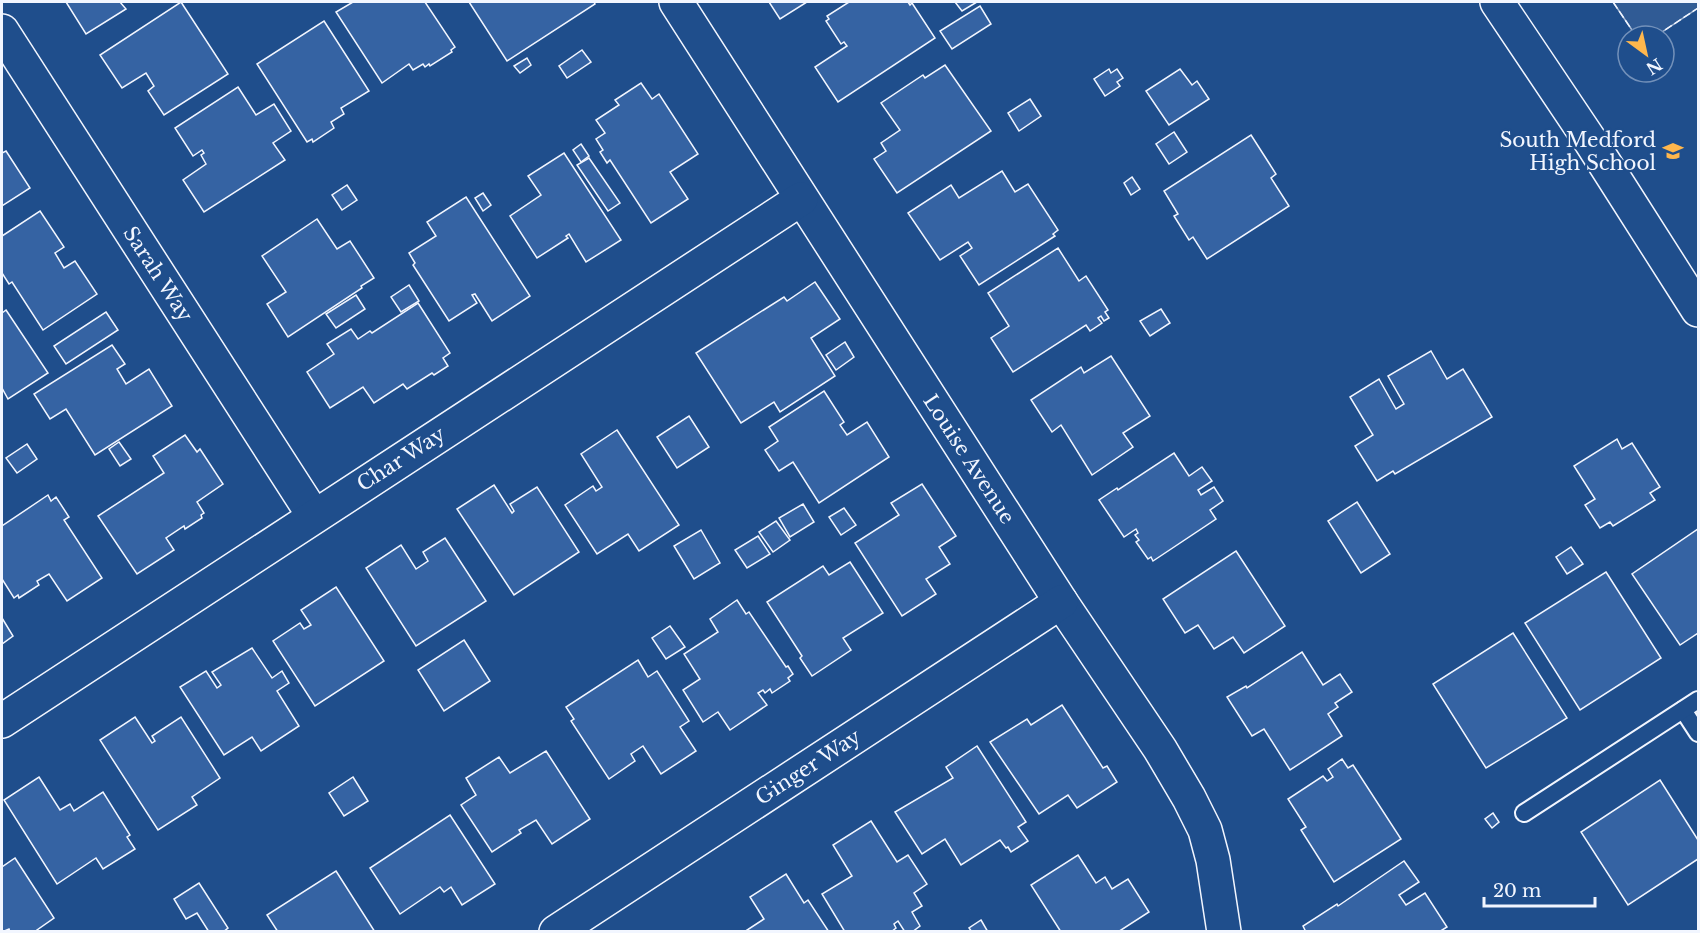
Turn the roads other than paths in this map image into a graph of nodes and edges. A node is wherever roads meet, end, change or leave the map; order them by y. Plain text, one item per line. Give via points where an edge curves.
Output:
1 (675, 2) edge
2 (1497, 2) edge
3 (2, 32) edge
4 (801, 199) junction
5 (1698, 310) edge
6 (314, 516) junction
7 (1061, 602) junction
8 (1698, 700) edge
9 (1683, 710) junction
10 (2, 721) edge
11 (1698, 733) edge
12 (1524, 813) dead end
13 (556, 932) edge
14 (1224, 932) edge

1 - 4 street, Louise Avenue
2 - 5 street
3 - 6 street, Sarah Way
4 - 6 street, Char Way
4 - 7 street, Louise Avenue
6 - 10 street, Char Way
7 - 13 street, Ginger Way
7 - 14 street, Louise Avenue via 1160,749 1205,830
8 - 9 lane
9 - 11 lane
9 - 12 lane

